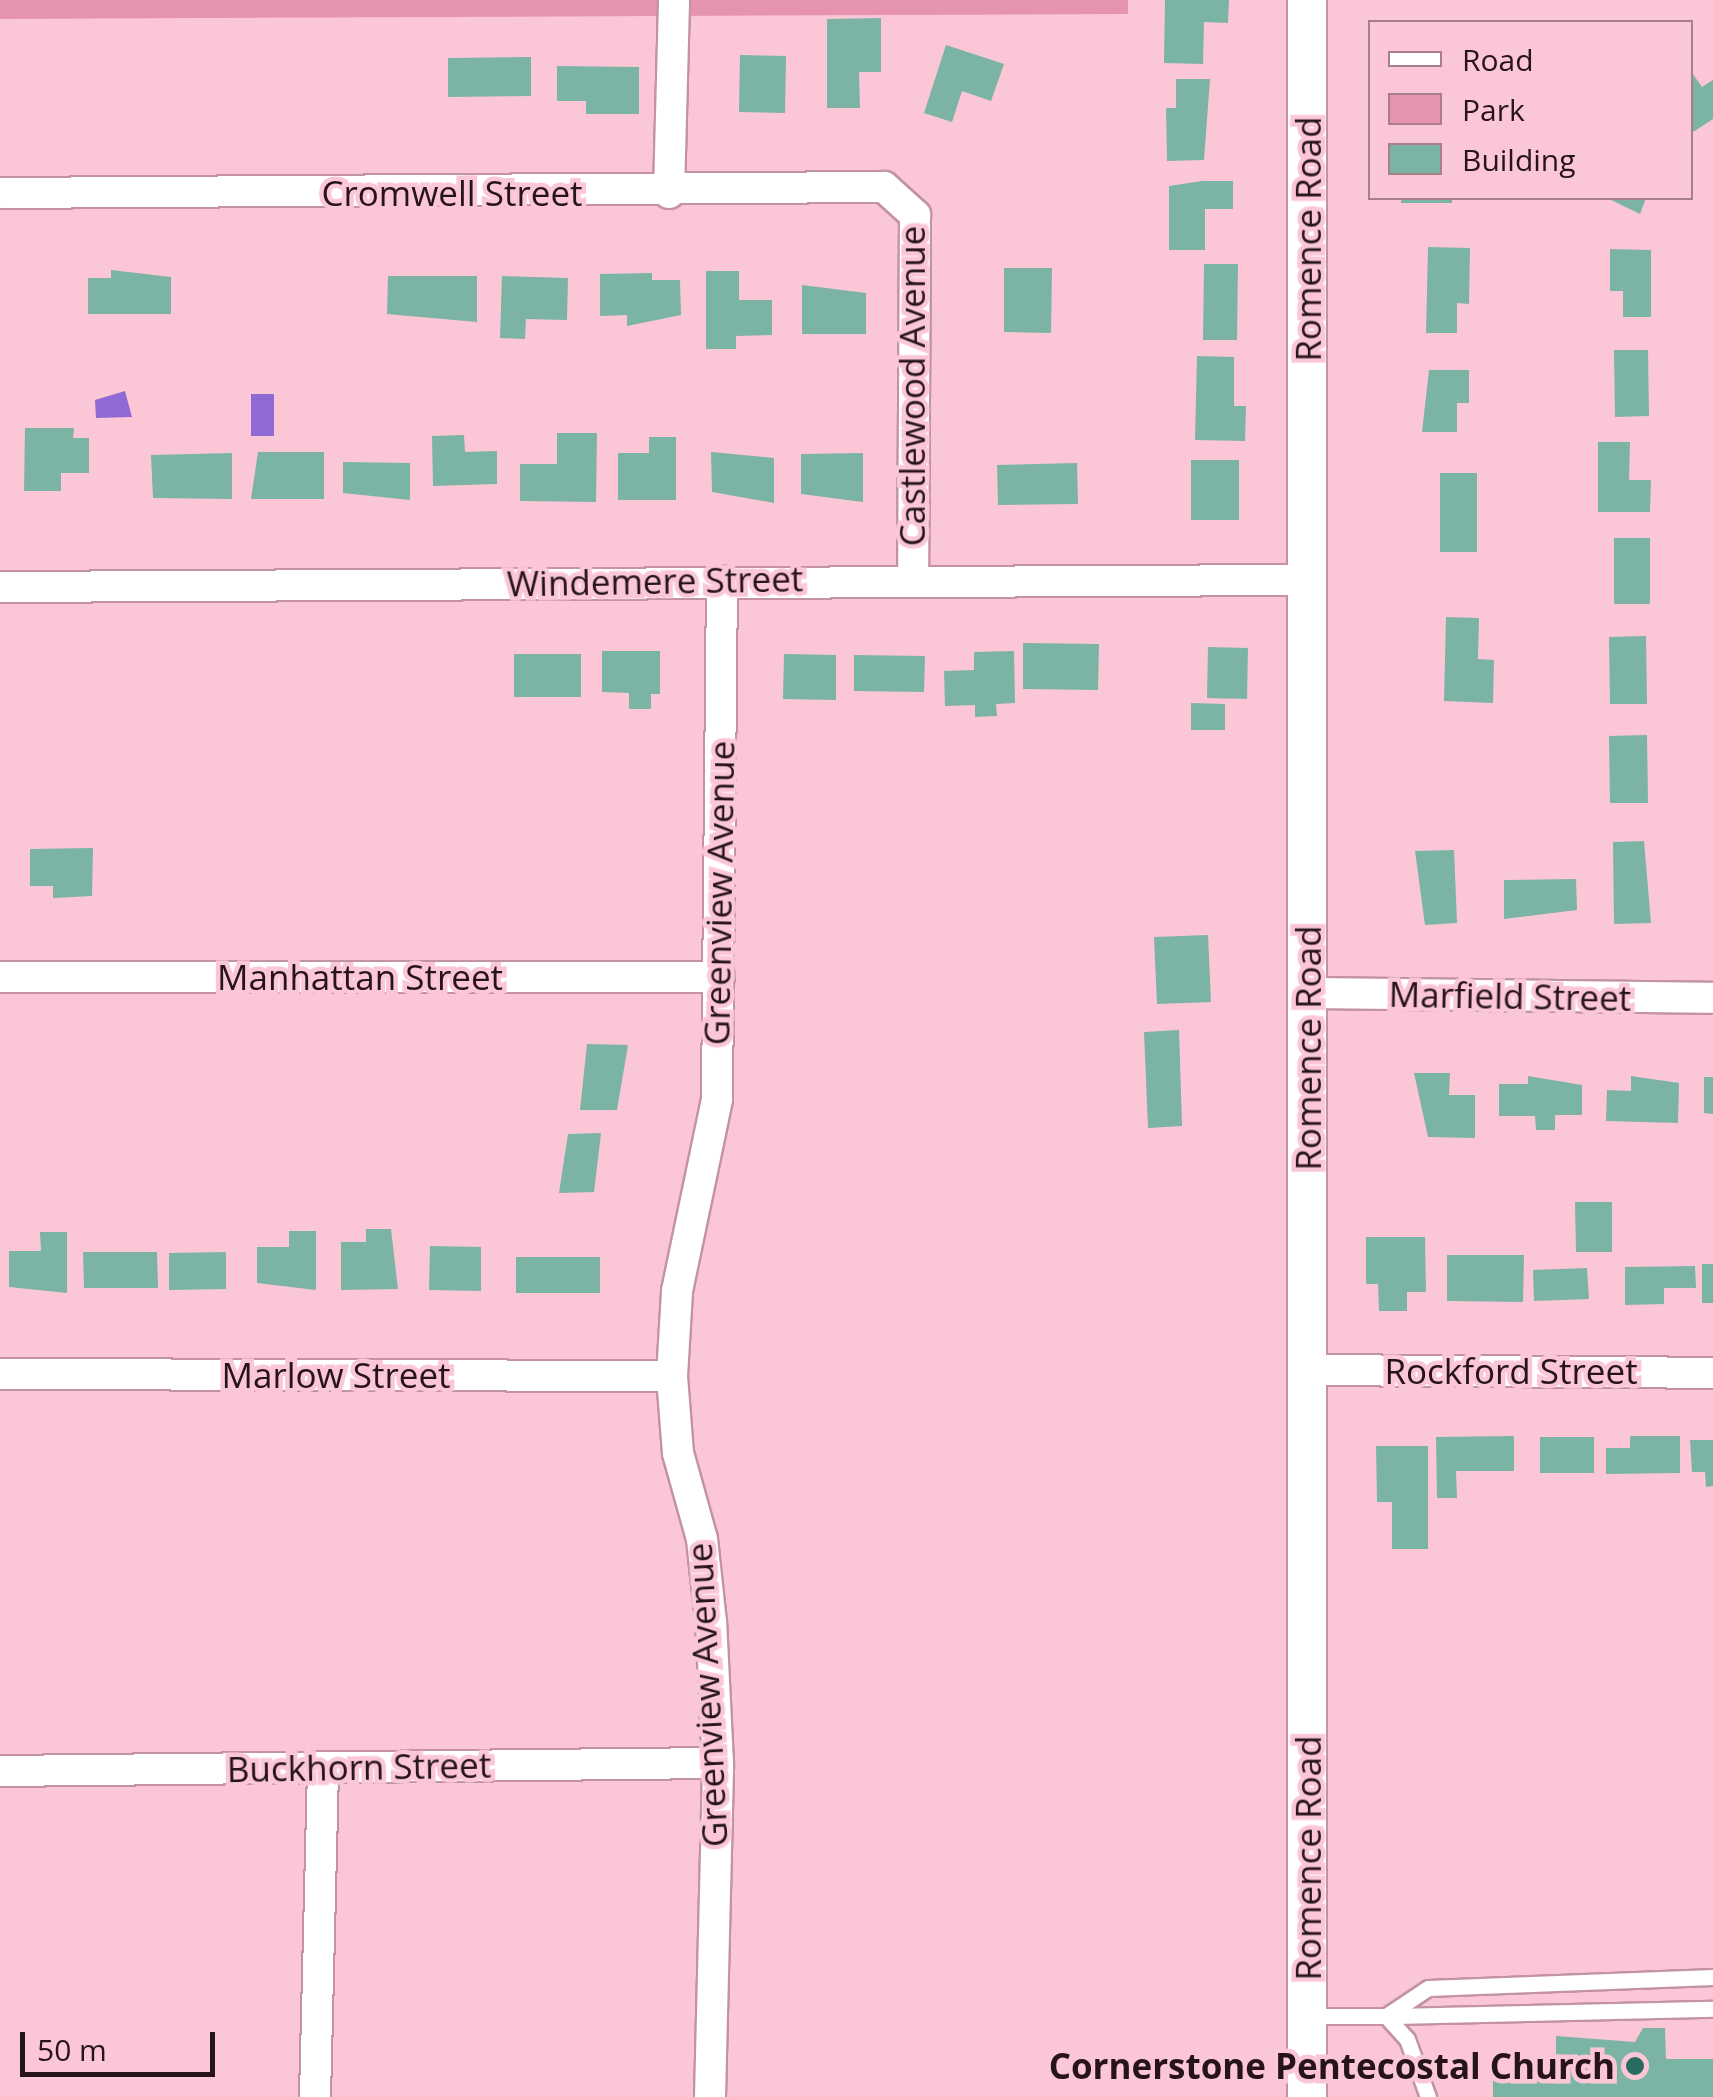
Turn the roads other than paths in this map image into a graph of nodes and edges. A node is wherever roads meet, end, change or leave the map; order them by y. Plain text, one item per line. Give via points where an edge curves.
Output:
1 (674, 0) edge
2 (1307, 0) edge
3 (669, 192) junction
4 (0, 194) edge
5 (902, 196) joint
6 (913, 579) junction
7 (1309, 580) junction
8 (722, 581) junction
9 (0, 587) edge
10 (0, 977) edge
11 (719, 977) junction
12 (1307, 993) junction
13 (1713, 998) edge
14 (1309, 1370) junction
15 (1713, 1373) edge
16 (0, 1374) edge
17 (672, 1376) junction
18 (718, 1763) junction
19 (324, 1767) junction
20 (0, 1771) edge
21 (1713, 1977) edge
22 (1713, 2009) edge
23 (1308, 2016) junction
24 (1386, 2016) junction
25 (315, 2097) edge
26 (710, 2097) edge
27 (1308, 2097) edge
28 (1428, 2097) edge

1 - 3 street
2 - 7 street, Romence Road
3 - 4 street, Cromwell Street
3 - 5 street, Cromwell Street via 884,187
5 - 6 street, Castlewood Avenue via 915,215
6 - 7 street, Windemere Street
6 - 8 street, Windemere Street
7 - 12 street, Romence Road
8 - 9 street, Windemere Street
8 - 11 street, Greenview Avenue
10 - 11 street, Manhattan Street
11 - 17 street, Greenview Avenue via 717,1099 677,1291
12 - 13 street, Marfield Street
12 - 14 street, Romence Road
14 - 15 street, Rockford Street
14 - 23 street, Romence Road
16 - 17 street, Marlow Street
17 - 18 street, Greenview Avenue via 678,1453 702,1539
18 - 19 street, Buckhorn Street
18 - 26 street, Greenview Avenue
19 - 20 street, Buckhorn Street
19 - 25 street
21 - 24 lane via 1428,1988
22 - 24 lane
23 - 24 lane
23 - 27 street, Romence Road
24 - 28 lane via 1407,2039

